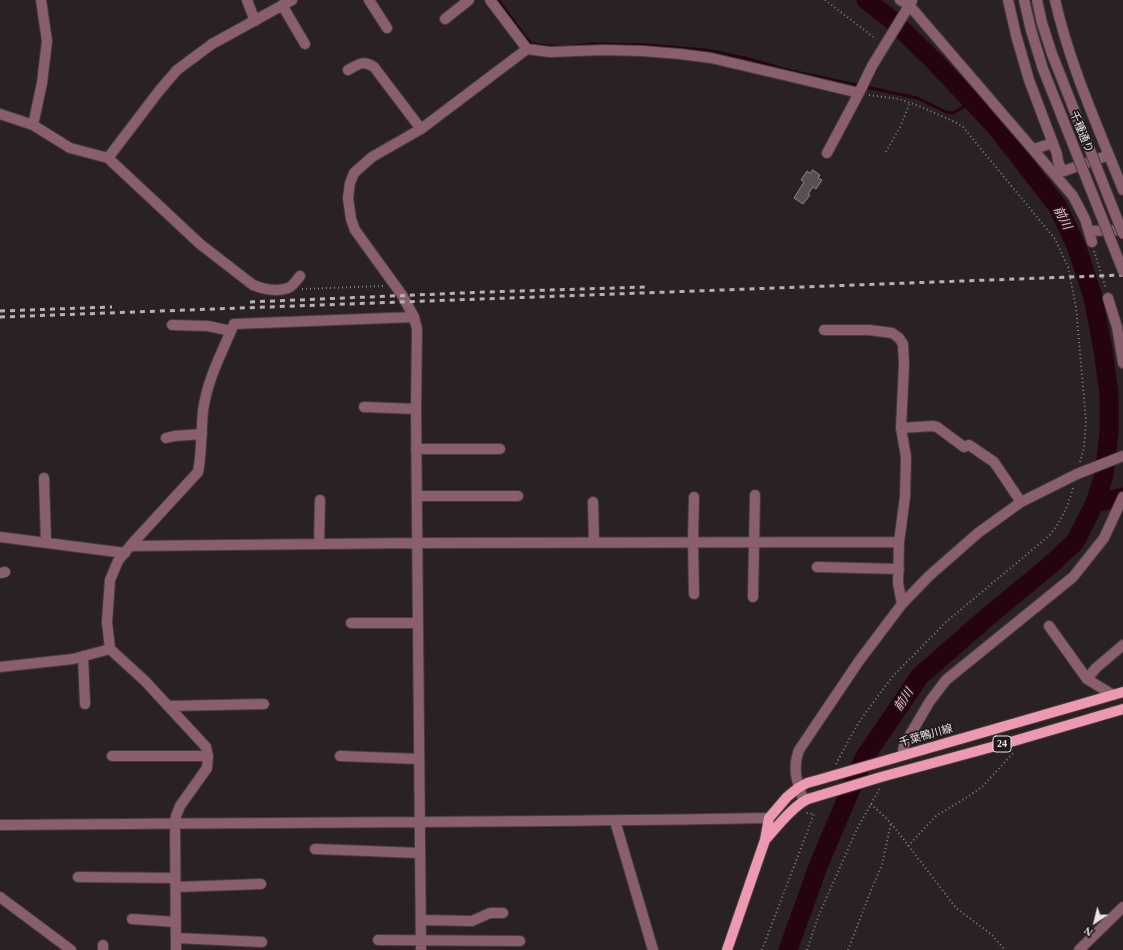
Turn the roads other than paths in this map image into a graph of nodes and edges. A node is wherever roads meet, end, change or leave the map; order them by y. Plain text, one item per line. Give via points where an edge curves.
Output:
1 (40, 0) edge
2 (247, 0) edge
3 (369, 0) edge
4 (469, 0) edge
5 (490, 0) edge
6 (1008, 0) edge
7 (1024, 0) edge
8 (1037, 0) edge
9 (1055, 0) edge
10 (287, 2) edge
11 (907, 2) edge
12 (446, 19) dead end
13 (255, 21) junction
14 (387, 28) dead end
15 (305, 44) dead end
16 (527, 49) junction
17 (348, 70) dead end
18 (862, 89) junction
19 (0, 114) edge
20 (33, 125) junction
21 (421, 129) junction
22 (1052, 142) junction
23 (1034, 149) junction
24 (827, 153) dead end
25 (1109, 155) junction
26 (108, 158) junction
27 (1123, 190) edge
28 (1123, 230) edge
29 (1088, 231) junction
30 (1123, 234) edge
31 (1092, 242) road end
32 (1123, 271) edge
33 (300, 276) dead end
34 (1108, 298) road end
35 (414, 317) junction
36 (172, 325) dead end
37 (824, 330) dead end
38 (231, 331) junction
39 (1123, 363) edge
40 (364, 407) dead end
41 (416, 409) junction
42 (902, 428) junction
43 (202, 434) junction
44 (166, 438) dead end
45 (416, 449) junction
46 (500, 449) dead end
47 (1123, 456) edge
48 (44, 478) dead end
49 (755, 495) dead end
50 (417, 496) junction
51 (518, 496) dead end
52 (694, 497) dead end
53 (1123, 497) edge
54 (320, 500) dead end
55 (593, 502) dead end
56 (1021, 502) junction
57 (0, 537) edge
58 (46, 542) junction
59 (417, 542) junction
60 (594, 542) junction
61 (693, 542) junction
62 (754, 542) junction
63 (899, 542) junction
64 (319, 544) junction
65 (127, 549) junction
66 (818, 567) dead end
67 (899, 570) junction
68 (694, 594) dead end
69 (754, 597) dead end
70 (902, 604) junction
71 (418, 622) junction
72 (351, 623) dead end
73 (1049, 626) dead end
74 (1123, 644) edge
75 (110, 649) junction
76 (83, 656) junction
77 (0, 667) edge
78 (1087, 679) junction
79 (1123, 692) edge
80 (1113, 695) junction
81 (85, 704) dead end
82 (264, 704) dead end
83 (168, 706) junction
84 (1123, 709) edge
85 (112, 756) dead end
86 (208, 756) junction
87 (340, 756) dead end
88 (899, 756) junction
89 (419, 758) junction
90 (798, 788) junction
91 (804, 801) junction
92 (769, 818) junction
93 (615, 821) junction
94 (175, 823) junction
95 (420, 823) junction
96 (0, 825) edge
97 (765, 840) junction
98 (315, 849) dead end
99 (420, 853) junction
100 (78, 877) dead end
101 (175, 882) junction
102 (261, 884) dead end
103 (0, 897) edge
104 (1123, 907) edge
105 (503, 913) dead end
106 (132, 919) dead end
107 (421, 920) junction
108 (176, 922) junction
109 (176, 938) junction
110 (378, 940) dead end
111 (520, 941) dead end
112 (262, 942) dead end
113 (421, 945) edge
114 (71, 950) edge
115 (176, 950) edge
116 (653, 950) edge
117 (727, 950) edge
118 (1079, 950) edge

1 - 20 street via 47,41
2 - 13 street
3 - 14 street
4 - 12 street
5 - 16 street
6 - 22 street via 1029,80
7 - 32 street, 千種通り, bridge via 1043,69
8 - 30 street, 千種通り, bridge via 1052,54
9 - 25 street via 1081,86
10 - 13 street
10 - 15 street
11 - 18 street
11 - 23 street
13 - 26 street via 212,44 177,70
16 - 18 street via 550,52 642,51 687,55
16 - 21 street
17 - 21 street via 362,63 374,67
18 - 24 street
19 - 20 street
20 - 26 street via 70,148
21 - 35 street via 372,157 354,173 348,198 355,230 402,295
22 - 23 street
22 - 25 street via 1058,164 1064,171
23 - 29 street via 1073,196
25 - 27 street
26 - 33 street via 200,244 253,285 277,290 290,288
28 - 29 street
29 - 31 street
34 - 39 street via 1117,327
35 - 38 street via 234,324
35 - 41 street via 417,329
36 - 38 street via 208,326
37 - 42 street via 869,330 892,333 899,338 903,344 904,365
38 - 43 street via 210,379 203,410
40 - 41 street
41 - 45 street
42 - 56 street via 932,426 964,447 969,445 994,462
42 - 63 street via 906,457 905,497
43 - 44 street
43 - 65 street via 198,472
45 - 46 street
45 - 50 street
47 - 56 street via 1076,474
48 - 58 street
49 - 62 street
50 - 51 street
50 - 59 street
52 - 61 street
53 - 88 street via 1104,538 1073,577 946,680 930,701
54 - 64 street
55 - 60 street
56 - 70 street via 978,533 929,576
57 - 58 street
58 - 65 street
59 - 60 street
59 - 64 street
59 - 71 street
60 - 61 street
61 - 62 street
61 - 68 street
62 - 63 street
62 - 69 street
63 - 67 street
64 - 65 street
65 - 75 street via 118,561 110,580 107,622
66 - 67 street
67 - 70 street via 898,584
70 - 90 street via 859,661 799,750 795,766
71 - 72 street
71 - 89 street
73 - 78 street
74 - 78 street
75 - 76 street
75 - 83 street via 145,680
76 - 77 street
76 - 81 street
78 - 80 street
79 - 80 main road, 千葉鴨川線 / 24
80 - 88 main road, 千葉鴨川線 / 24
82 - 83 street
83 - 86 street via 206,748
84 - 91 main road, 24 via 821,794
85 - 86 street
86 - 94 street via 207,768 180,806
87 - 89 street
88 - 90 main road, 千葉鴨川線 / 24 via 832,773
89 - 95 street
90 - 91 street
90 - 92 main road, 千葉鴨川線 / 24
91 - 97 main road, 24
92 - 93 street
92 - 97 main road, 24
93 - 95 street
93 - 116 street
94 - 95 street
94 - 96 street
94 - 101 street
95 - 99 street
97 - 117 main road, 24
98 - 99 street
99 - 107 street
100 - 101 street
101 - 102 street
101 - 108 street
103 - 114 street
104 - 118 street
105 - 107 street via 490,913 472,921
106 - 108 street
107 - 113 street
108 - 109 street
109 - 112 street
109 - 115 street
110 - 113 street
111 - 113 street

